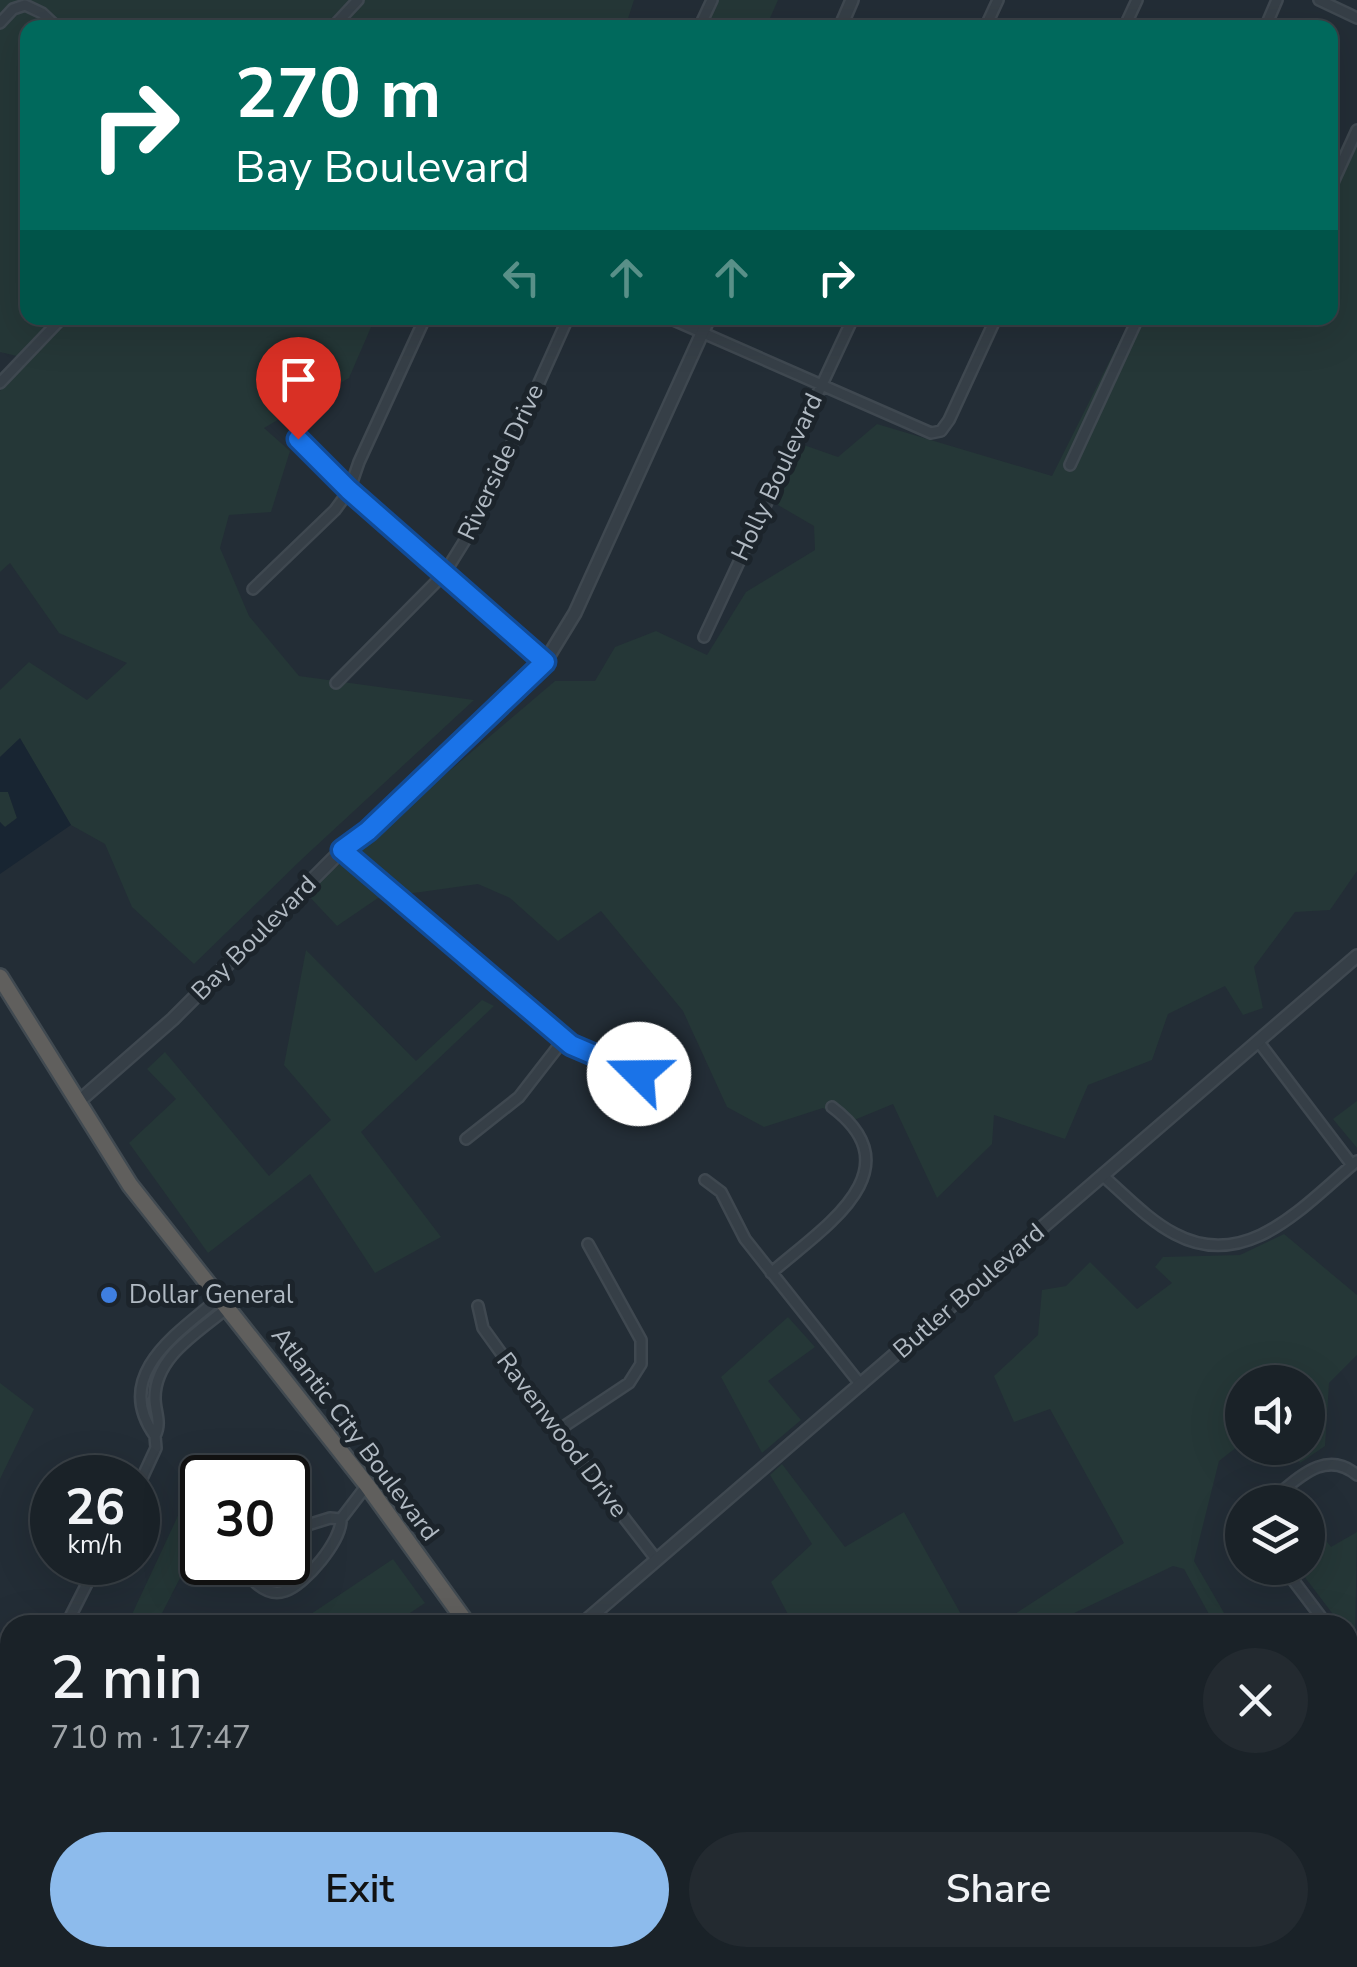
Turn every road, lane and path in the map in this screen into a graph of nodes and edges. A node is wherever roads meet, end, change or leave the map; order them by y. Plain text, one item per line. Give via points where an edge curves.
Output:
1 (358, 0) edge
2 (1319, 0) edge
3 (1357, 18) edge
4 (49, 20) edge
5 (339, 20) edge
6 (0, 23) edge
7 (1357, 130) edge
8 (1338, 172) edge
9 (55, 325) edge
10 (423, 325) edge
11 (565, 325) edge
12 (684, 325) edge
13 (706, 325) edge
14 (850, 325) edge
15 (993, 325) edge
16 (1135, 325) edge
17 (702, 333) junction
18 (0, 383) edge
19 (819, 386) junction
20 (298, 439) dead end
21 (1070, 465) dead end
22 (349, 490) junction
23 (444, 574) junction
24 (253, 589) dead end
25 (704, 637) dead end
26 (545, 662) junction
27 (336, 682) dead end
28 (342, 850) junction
29 (1357, 956) edge
30 (0, 977) edge
31 (564, 1040) junction
32 (1258, 1040) junction
33 (639, 1074) dead end
34 (76, 1103) junction
35 (832, 1107) dead end
36 (466, 1139) dead end
37 (1354, 1163) edge
38 (1102, 1175) junction
39 (704, 1180) dead end
40 (588, 1244) dead end
41 (771, 1273) junction
42 (223, 1303) junction
43 (478, 1306) dead end
44 (861, 1385) junction
45 (557, 1431) junction
46 (153, 1455) edge
47 (1357, 1474) edge
48 (1293, 1485) edge
49 (367, 1486) junction
50 (341, 1520) junction
51 (310, 1524) edge
52 (656, 1560) junction
53 (310, 1571) edge
54 (86, 1585) edge
55 (258, 1585) edge
56 (296, 1585) edge
57 (1297, 1585) edge
58 (71, 1615) edge
59 (461, 1615) edge
60 (593, 1615) edge
61 (1319, 1615) edge

1 - 5 street
2 - 3 street
4 - 6 street via 25,5
7 - 8 street
9 - 18 street
10 - 22 street
11 - 23 street, Riverside Drive via 477,522
12 - 17 street
13 - 17 street, Bay Boulevard
14 - 19 street, Holly Boulevard
15 - 19 street via 940,431 912,426
16 - 21 street
17 - 19 street
17 - 26 street, Bay Boulevard via 575,614
19 - 25 street, Holly Boulevard
20 - 22 street
22 - 23 street
22 - 24 street
23 - 26 street
23 - 27 street, Riverside Drive
26 - 28 street, Bay Boulevard
28 - 31 street
28 - 34 street, Bay Boulevard via 173,1019
29 - 32 street, Butler Boulevard
30 - 34 highway, Atlantic City Boulevard
31 - 33 street
31 - 36 street via 519,1096
32 - 37 street
32 - 38 street, Butler Boulevard
34 - 42 highway, Atlantic City Boulevard via 130,1185
35 - 41 street via 862,1142 864,1180 841,1212
37 - 38 street via 1265,1234 1224,1245 1174,1234
38 - 44 street, Butler Boulevard
39 - 41 street via 721,1192
40 - 45 street via 641,1340 640,1364 629,1383
41 - 44 street
42 - 46 street via 160,1372
42 - 49 highway, Atlantic City Boulevard
43 - 45 street, Ravenwood Drive via 483,1328
44 - 52 street, Butler Boulevard
45 - 52 street, Ravenwood Drive
47 - 48 street via 1323,1464
49 - 50 street
49 - 59 highway, Atlantic City Boulevard
50 - 51 street
50 - 53 street via 338,1538
52 - 60 street, Butler Boulevard
54 - 58 street
55 - 56 street via 282,1592
57 - 61 street

